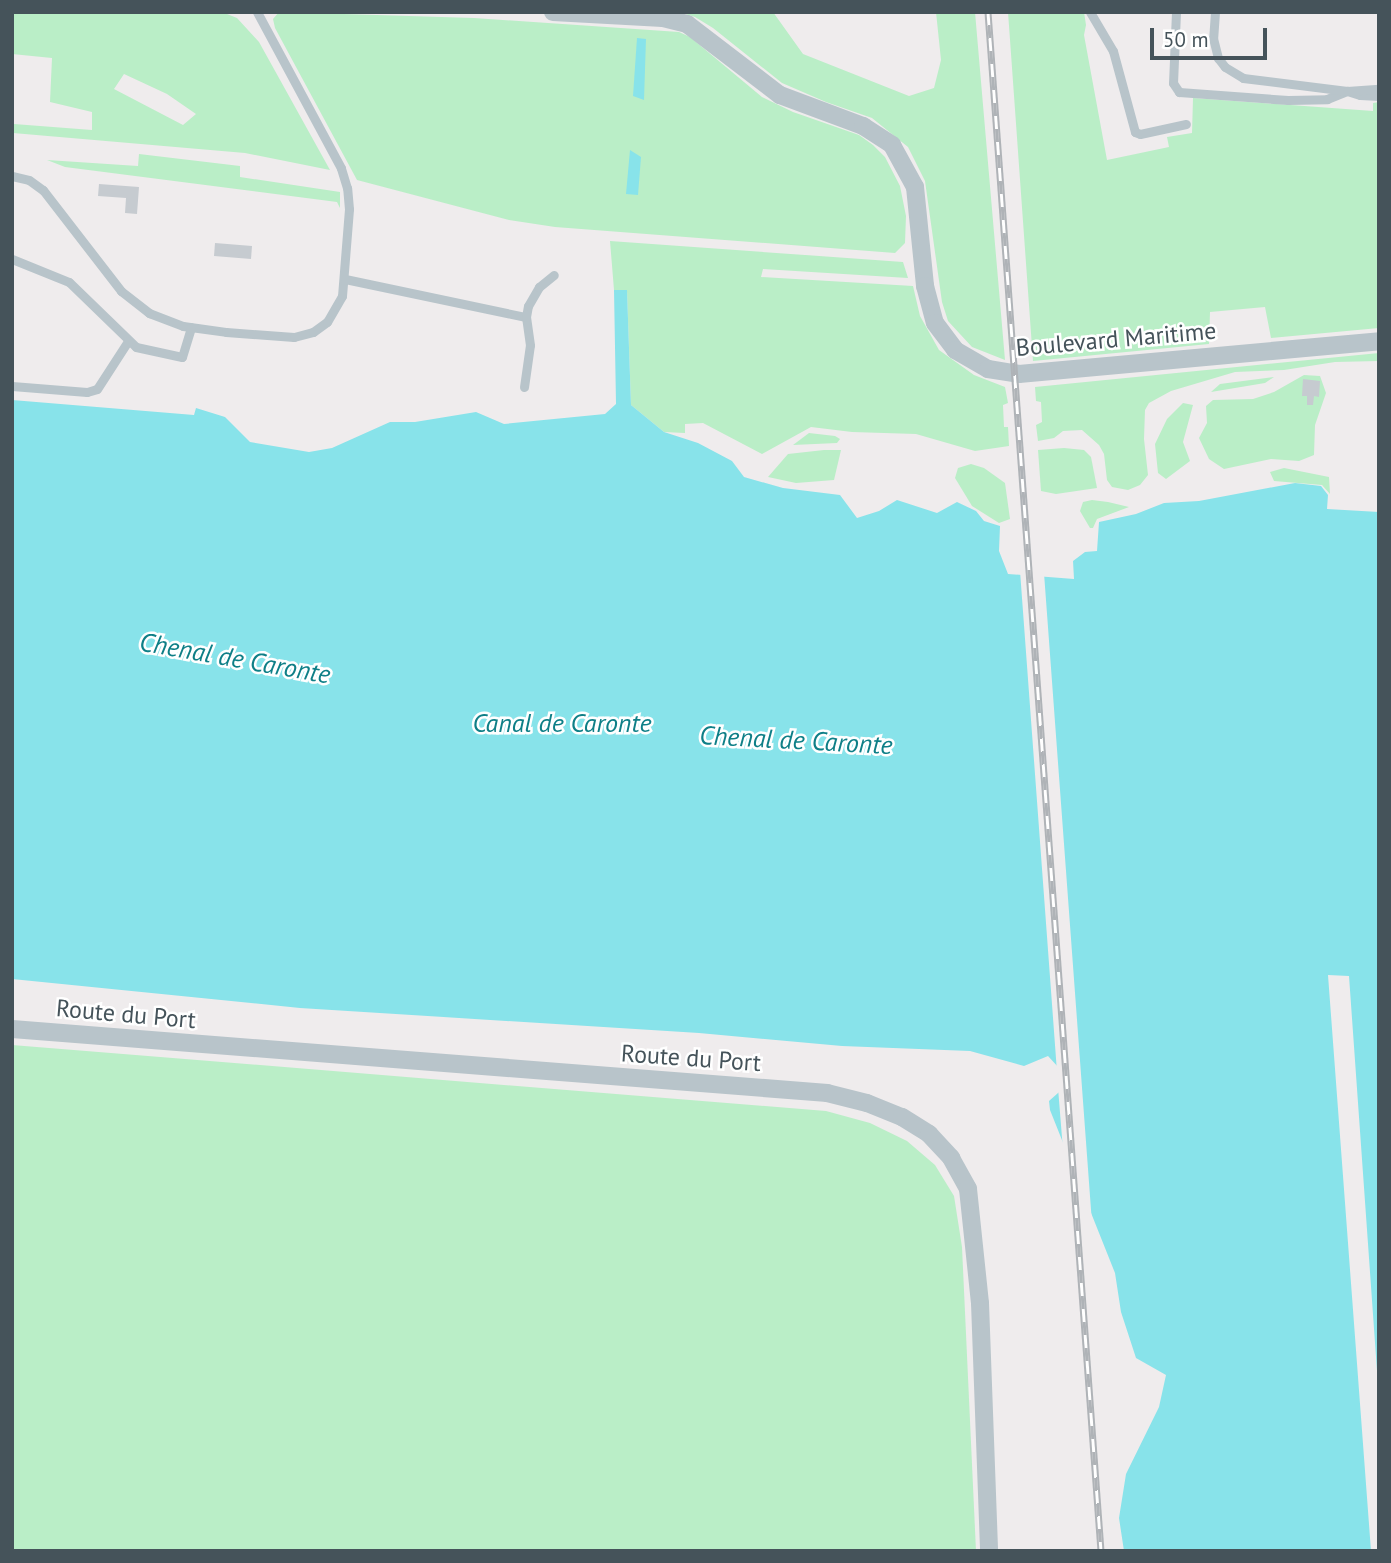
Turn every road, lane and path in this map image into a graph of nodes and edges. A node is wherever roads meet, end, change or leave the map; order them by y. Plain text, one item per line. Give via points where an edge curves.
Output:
1 (257, 12) edge
2 (553, 12) edge
3 (1090, 12) edge
4 (1176, 12) edge
5 (1215, 12) edge
6 (1271, 83) junction
7 (1379, 89) edge
8 (1347, 91) junction
9 (1379, 96) edge
10 (1270, 98) junction
11 (1186, 124) dead end
12 (12, 176) edge
13 (12, 259) edge
14 (554, 275) dead end
15 (345, 279) junction
16 (526, 317) junction
17 (191, 327) junction
18 (128, 341) junction
19 (1379, 341) edge
20 (12, 386) edge
21 (524, 387) dead end
22 (12, 1028) edge
23 (989, 1551) edge

1 - 15 lane via 346,182
2 - 19 street, Boulevard Maritime via 663,18 687,24 780,95 863,125 892,145 915,187 925,286 935,323 955,350 988,369 1020,374
3 - 11 lane via 1113,51 1135,132
4 - 10 lane via 1175,88 1179,92
5 - 6 lane via 1214,49 1224,67 1243,78
6 - 8 lane
6 - 10 lane
7 - 8 lane
8 - 9 lane
8 - 10 lane via 1327,99
12 - 17 lane via 43,190 128,298 149,313
13 - 18 lane via 69,282
14 - 16 lane via 532,296
15 - 16 lane
15 - 17 lane via 337,309 313,332 294,337
16 - 21 lane via 530,345
17 - 18 lane via 182,357 145,350
18 - 20 lane via 97,389
22 - 23 street, Route du Port via 827,1093 902,1117 929,1133 968,1189 980,1303

